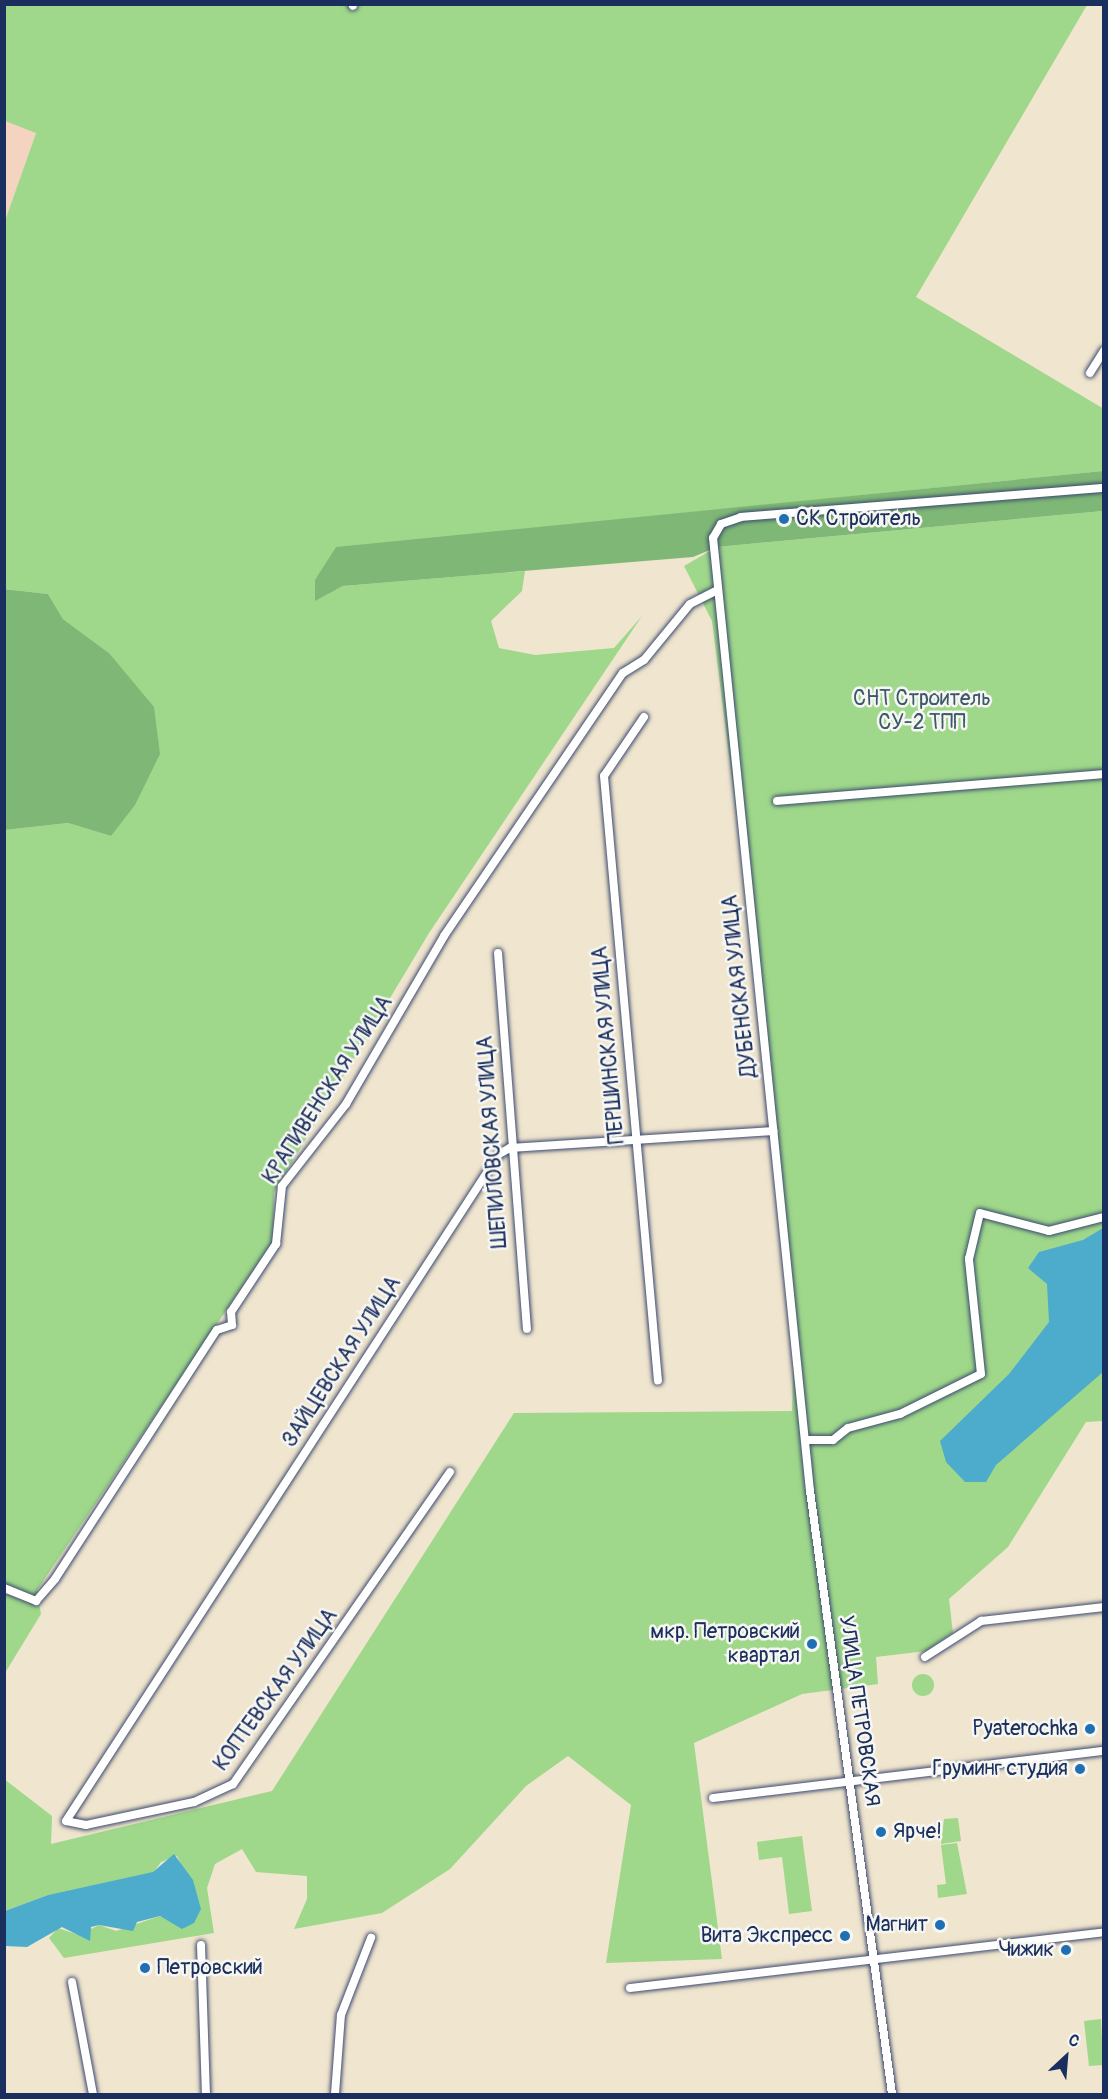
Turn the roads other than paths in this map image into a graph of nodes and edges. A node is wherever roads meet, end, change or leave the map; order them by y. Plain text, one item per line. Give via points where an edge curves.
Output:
1 (1104, 351) edge
2 (1090, 373) dead end
3 (1104, 488) edge
4 (716, 591) junction
5 (644, 717) dead end
6 (1104, 774) edge
7 (777, 801) dead end
8 (498, 953) dead end
9 (773, 1131) junction
10 (635, 1140) junction
11 (510, 1148) junction
12 (1104, 1217) edge
13 (527, 1329) dead end
14 (658, 1381) dead end
15 (806, 1440) junction
16 (450, 1472) dead end
17 (4, 1588) edge
18 (1104, 1607) edge
19 (925, 1657) dead end
20 (1104, 1751) edge
21 (851, 1780) junction
22 (713, 1798) dead end
23 (66, 1821) joint
24 (1104, 1932) edge
25 (372, 1938) dead end
26 (201, 1945) dead end
27 (874, 1961) junction
28 (72, 1982) dead end
29 (630, 1988) dead end
30 (93, 2094) edge
31 (206, 2094) edge
32 (335, 2094) edge
33 (892, 2094) edge

1 - 2 street
3 - 4 street, ДУБЕНСКАЯ УЛИЦА via 741,517 717,530
4 - 9 street, ДУБЕНСКАЯ УЛИЦА
4 - 17 street, КРАПИВЕНСКАЯ УЛИЦА via 690,604 644,660 623,672 444,936 346,1104 282,1186 276,1244 231,1312 232,1325 217,1330 36,1600
5 - 10 street, ПЕРШИНСКАЯ УЛИЦА via 604,776
6 - 7 street
8 - 11 street, ШЕПИЛОВСКАЯ УЛИЦА
9 - 10 street
9 - 15 street, ДУБЕНСКАЯ УЛИЦА
10 - 11 street
10 - 14 street, ПЕРШИНСКАЯ УЛИЦА
11 - 13 street, ШЕПИЛОВСКАЯ УЛИЦА
11 - 23 street, ЗАЙЦЕВСКАЯ УЛИЦА via 492,1162
12 - 15 street via 1049,1231 980,1213 969,1259 981,1374 900,1414 848,1428 833,1440
15 - 21 street, УЛИЦА ПЕТРОВСКАЯ
16 - 23 street, КОПТЕВСКАЯ УЛИЦА via 231,1785 203,1799 86,1825
18 - 19 street via 981,1621
20 - 21 street
21 - 22 street
21 - 27 street, УЛИЦА ПЕТРОВСКАЯ
24 - 27 street
25 - 32 street via 341,2015
26 - 31 street
27 - 29 street
27 - 33 street, УЛИЦА ПЕТРОВСКАЯ
28 - 30 street

